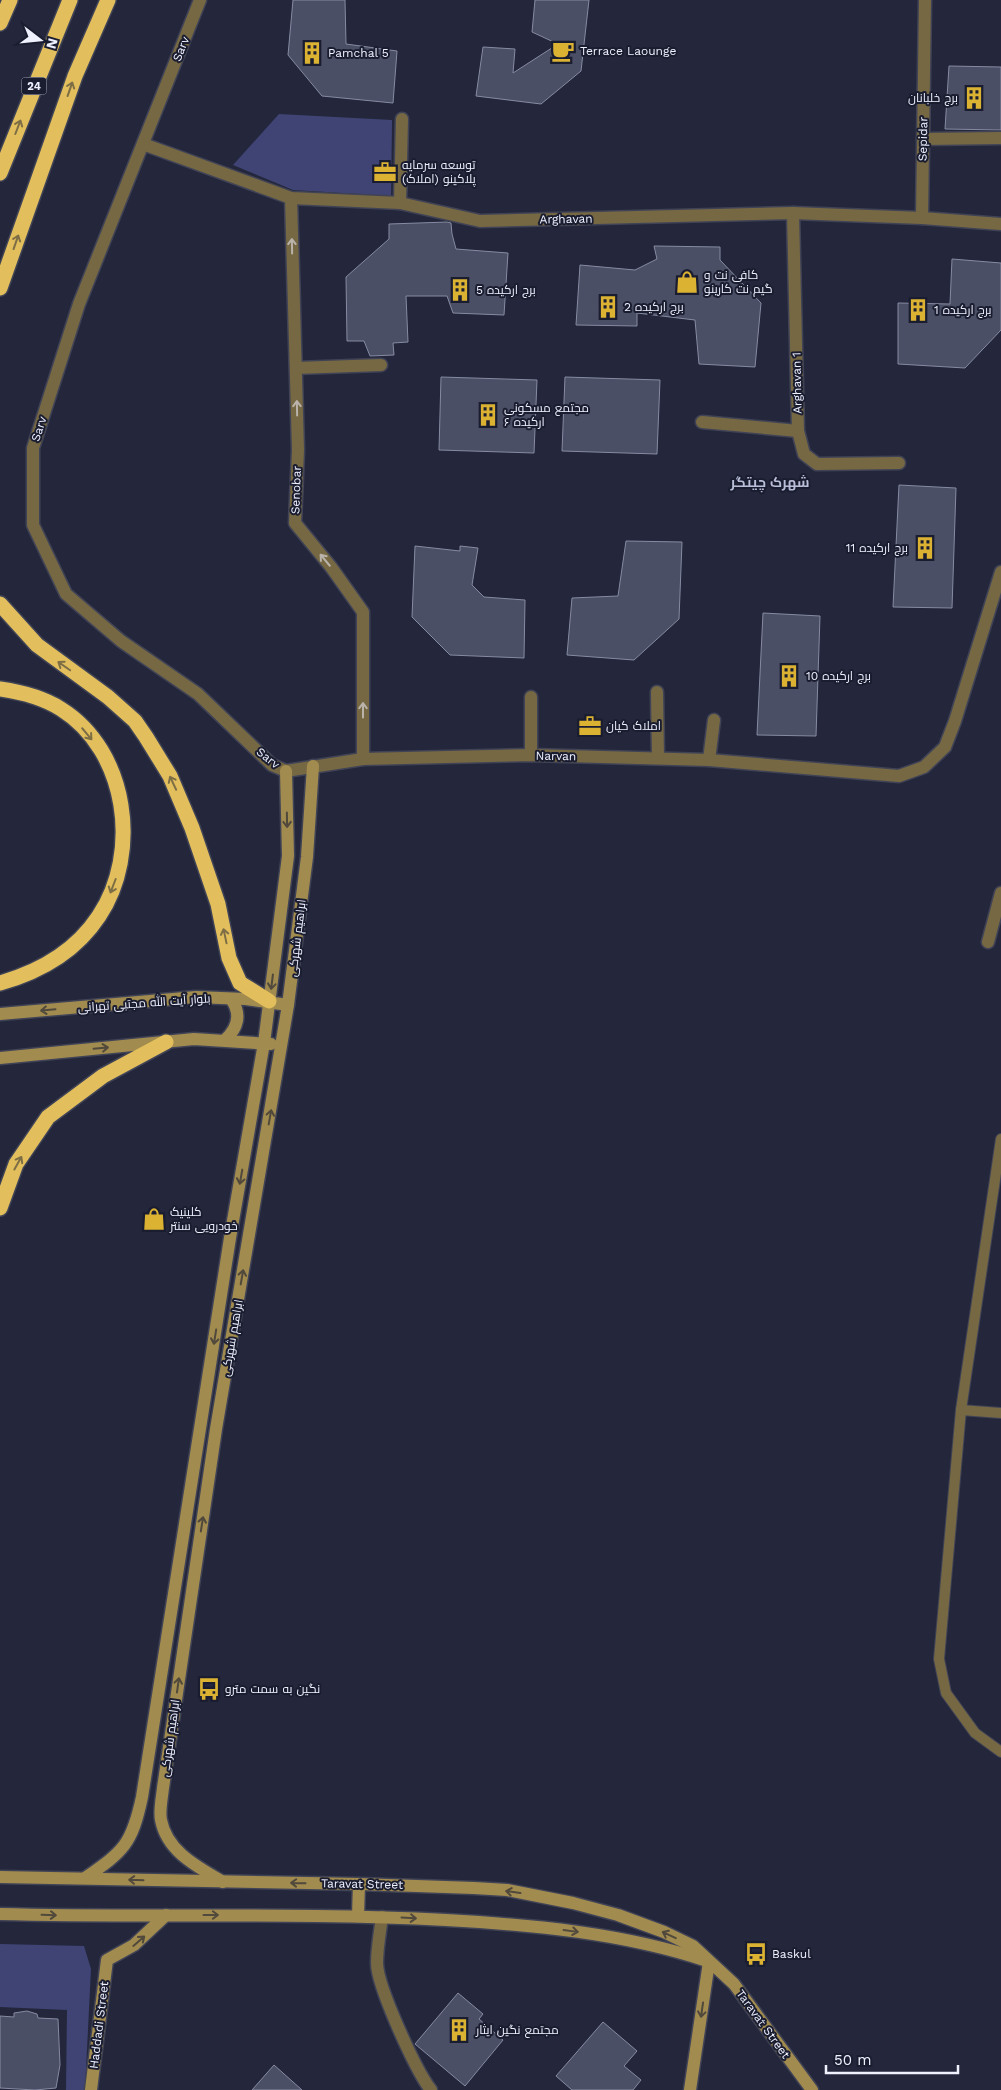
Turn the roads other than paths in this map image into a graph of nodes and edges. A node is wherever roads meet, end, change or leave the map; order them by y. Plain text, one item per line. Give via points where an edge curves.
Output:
1 (10, 0) edge
2 (70, 0) edge
3 (108, 0) edge
4 (200, 0) edge
5 (925, 0) edge
6 (0, 23) edge
7 (402, 120) dead end
8 (1001, 138) edge
9 (922, 139) junction
10 (143, 144) junction
11 (0, 173) edge
12 (291, 198) junction
13 (400, 203) junction
14 (794, 213) junction
15 (922, 218) junction
16 (1001, 224) edge
17 (0, 288) edge
18 (381, 364) dead end
19 (296, 368) junction
20 (702, 422) dead end
21 (798, 431) junction
22 (898, 463) dead end
23 (1001, 572) edge
24 (0, 604) edge
25 (0, 689) edge
26 (657, 692) dead end
27 (531, 697) dead end
28 (714, 720) dead end
29 (531, 755) junction
30 (363, 758) junction
31 (658, 758) junction
32 (710, 760) junction
33 (314, 766) junction
34 (286, 772) junction
35 (1001, 893) edge
36 (988, 942) dead end
37 (0, 983) edge
38 (231, 999) junction
39 (269, 1002) junction
40 (288, 1005) junction
41 (0, 1014) edge
42 (226, 1040) junction
43 (166, 1042) junction
44 (264, 1043) junction
45 (282, 1045) junction
46 (0, 1058) edge
47 (1001, 1139) edge
48 (0, 1208) edge
49 (961, 1410) junction
50 (1001, 1413) edge
51 (1001, 1752) edge
52 (0, 1877) edge
53 (85, 1878) junction
54 (223, 1882) junction
55 (359, 1884) junction
56 (0, 1914) edge
57 (166, 1916) junction
58 (358, 1916) junction
59 (382, 1917) junction
60 (709, 1962) junction
61 (90, 2090) edge
62 (431, 2090) edge
63 (690, 2090) edge
64 (812, 2090) edge

1 - 6 highway
11 -> 2 highway, 24
17 -> 3 highway via 75,76
4 - 10 street, Sarv
5 - 9 street, Sepidar
7 - 13 street
8 - 9 street
9 - 15 street, Sepidar
10 - 12 street, Arghavan
10 - 34 street, Sarv via 79,304 33,448 33,525 66,594 121,642 198,694 272,765
12 - 13 street, Arghavan
19 -> 12 street, Senobar
13 - 14 street, Arghavan via 480,221
14 - 15 street, Arghavan
14 - 21 street, Arghavan 1
15 - 16 street, Arghavan
18 - 19 street
30 -> 19 street, Senobar via 363,612 295,523 298,450
20 - 21 street
21 - 22 street, Arghavan 1 via 804,454 817,464
23 - 32 street, Narvan via 945,747 924,767 899,776
39 -> 24 highway via 240,983 192,828 170,776 146,737 135,721 108,697 37,645
25 -> 37 highway via 22,692 62,709 89,735 112,773 123,819 119,871 99,916 69,950 48,964
26 - 31 street
27 - 29 street
28 - 32 street
29 - 30 street, Narvan
29 - 31 street, Narvan
30 - 33 street, Narvan
31 - 32 street, Narvan
33 - 34 street, Narvan
33 - 40 main road, ابراهیم شهرکی via 307,857
34 -> 39 main road, ابراهیم شهرکی via 288,856
35 - 36 street
38 - 39 main road, بلوار آیت الله مجتبی تهرانی
38 -> 41 main road, بلوار آیت الله مجتبی تهرانی via 196,997
38 - 42 main road via 238,1019
39 - 40 main road, بلوار آیت الله مجتبی تهرانی
39 - 44 main road, ابراهیم شهرکی
40 - 45 main road, ابراهیم شهرکی
42 - 43 main road
42 - 44 main road
46 -> 43 main road
48 -> 43 highway via 16,1164 48,1118 103,1076
44 - 45 main road
44 -> 53 main road, ابراهیم شهرکی via 137,1818 131,1836 114,1858
54 -> 45 main road, ابراهیم شهرکی via 190,1862 171,1844 161,1820 163,1788 216,1429
47 - 49 lane
49 - 50 lane
49 - 51 lane via 940,1659 946,1693 976,1733
52 - 53 main road, Taravat Street
54 -> 53 main road, Taravat Street
55 -> 54 main road, Taravat Street
55 - 58 main road
60 -> 55 main road, Taravat Street via 693,1946 664,1932 573,1903 507,1890
56 -> 57 main road, Taravat Street
57 -> 58 main road, Taravat Street
61 -> 57 main road, Haddadi Street via 107,1960 134,1945
58 - 59 main road, Taravat Street
59 -> 60 main road, Taravat Street via 528,1925 674,1950
59 - 62 street via 377,1964 379,1978 404,2040
60 -> 63 main road
60 - 64 main road, Taravat Street via 734,1984

